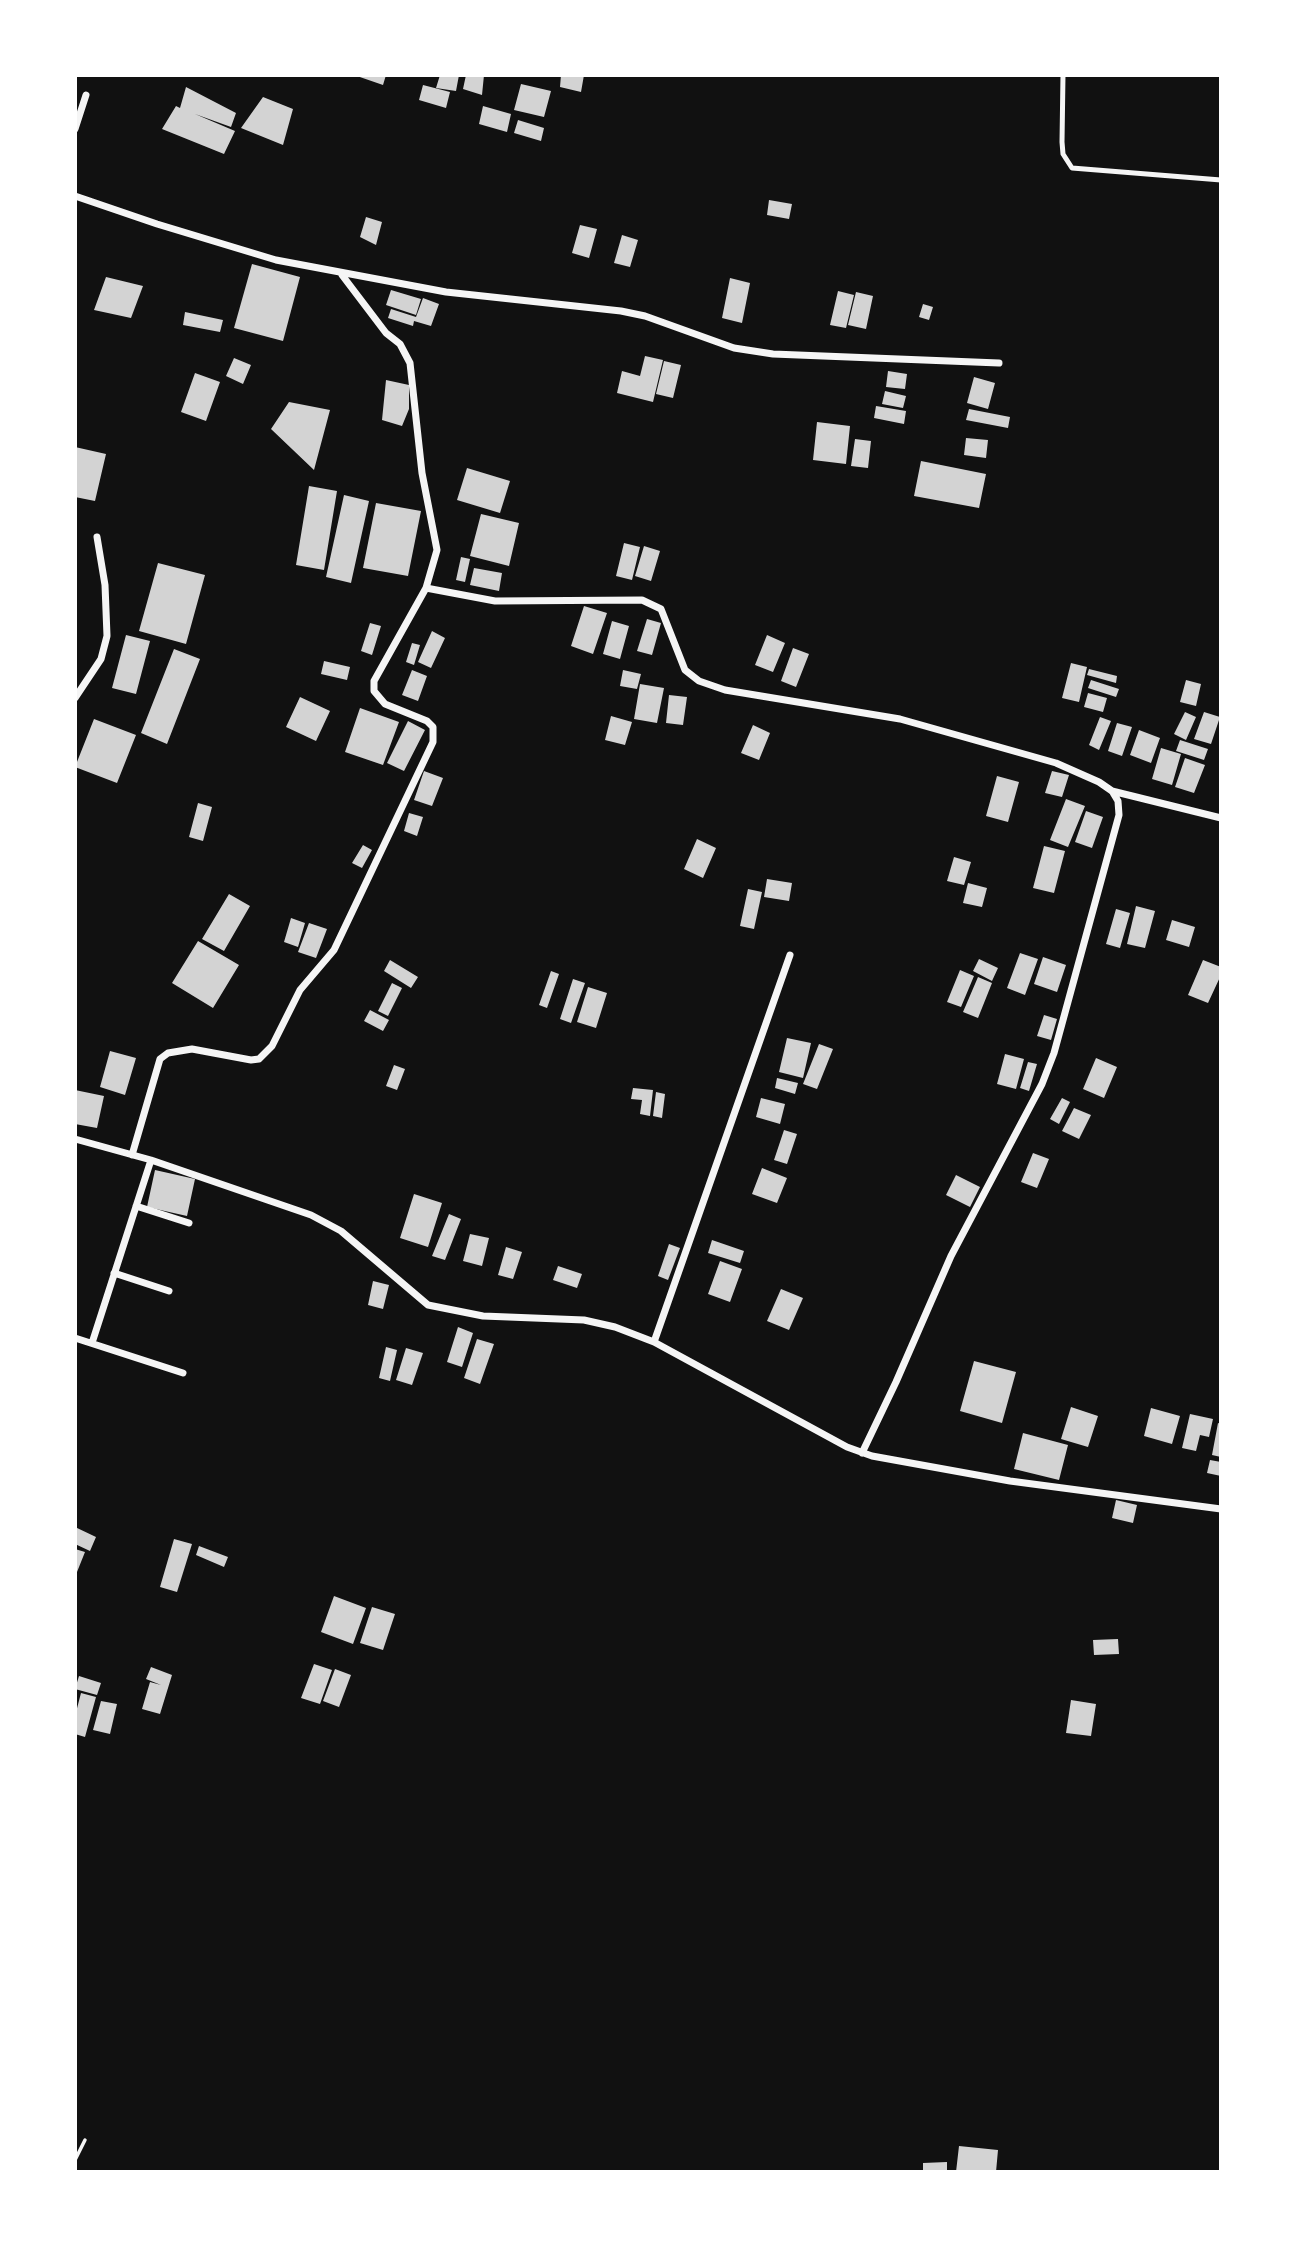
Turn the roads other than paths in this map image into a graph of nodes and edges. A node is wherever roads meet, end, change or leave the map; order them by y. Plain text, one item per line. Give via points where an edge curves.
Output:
1 (1063, 75) edge
2 (86, 95) dead end
3 (75, 129) edge
4 (1221, 180) edge
5 (75, 195) edge
6 (342, 275) junction
7 (999, 363) dead end
8 (97, 537) dead end
9 (426, 588) junction
10 (75, 698) edge
11 (1112, 791) junction
12 (1221, 818) edge
13 (790, 955) dead end
14 (75, 1139) edge
15 (132, 1155) junction
16 (151, 1160) junction
17 (136, 1206) junction
18 (189, 1223) dead end
19 (114, 1273) junction
20 (169, 1291) dead end
21 (75, 1338) edge
22 (654, 1342) junction
23 (92, 1343) junction
24 (183, 1373) dead end
25 (862, 1453) junction
26 (1221, 1509) edge

1 - 4 lane via 1063,154 1072,168
2 - 3 street
5 - 6 street via 262,256
6 - 7 street via 621,311 734,348 773,354
6 - 9 street via 386,333 400,344 410,363 422,473 437,550
8 - 10 street via 107,636 101,659
9 - 11 street via 495,601 642,600 661,609 685,670 699,681 725,690 900,719 1056,764
9 - 15 street via 374,681 374,691 385,704 433,727 433,742 334,950 300,990 272,1046 259,1059 192,1049 160,1059
11 - 12 street
11 - 25 street via 1119,815 1054,1053 951,1256
13 - 22 street
14 - 15 street
15 - 16 street
16 - 17 street
16 - 22 street via 326,1222 428,1305 483,1316 584,1320
17 - 18 street
17 - 19 street
19 - 20 street
19 - 23 street
21 - 23 street
22 - 25 street
23 - 24 street
25 - 26 street via 1010,1481

